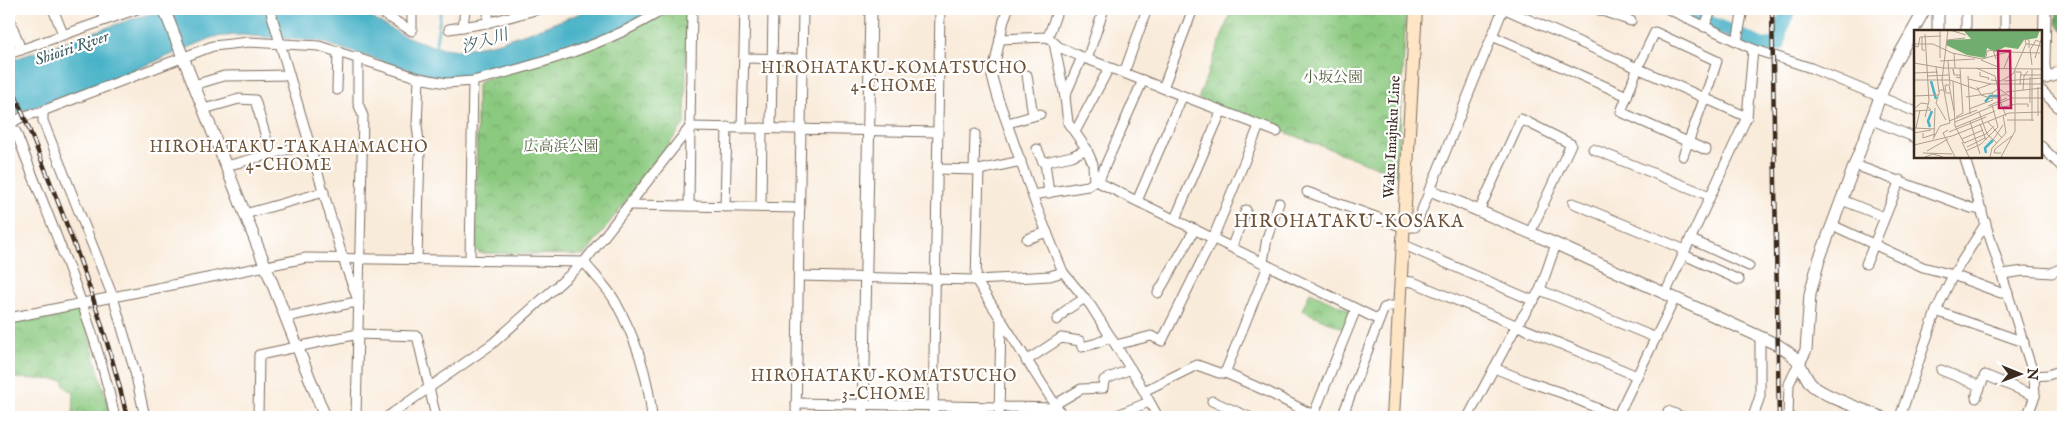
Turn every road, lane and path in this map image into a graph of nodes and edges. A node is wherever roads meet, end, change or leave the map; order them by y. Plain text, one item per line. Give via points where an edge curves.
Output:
1 (53, 9) edge
2 (101, 9) edge
3 (137, 9) edge
4 (164, 9) edge
5 (270, 9) edge
6 (374, 9) edge
7 (412, 9) edge
8 (465, 9) edge
9 (489, 9) edge
10 (539, 9) edge
11 (664, 9) edge
12 (692, 9) edge
13 (744, 9) edge
14 (773, 9) edge
15 (803, 9) edge
16 (871, 9) edge
17 (940, 9) edge
18 (1008, 9) edge
19 (1058, 9) edge
20 (1104, 9) edge
21 (1147, 9) edge
22 (1193, 9) edge
23 (1416, 9) edge
24 (1504, 9) edge
25 (1597, 9) edge
26 (1668, 9) edge
27 (1743, 9) edge
28 (1925, 9) edge
29 (1938, 9) edge
30 (1966, 9) edge
31 (2005, 9) edge
32 (2045, 9) edge
33 (520, 11) edge
34 (1686, 13) edge
35 (1710, 13) edge
36 (9, 17) edge
37 (105, 20) junction
38 (1631, 21) dead end
39 (487, 23) junction
40 (463, 27) junction
41 (1704, 27) junction
42 (449, 29) dead end
43 (1938, 30) edge
44 (1966, 30) edge
45 (2005, 30) edge
46 (63, 34) junction
47 (1492, 36) junction
48 (1000, 39) junction
49 (1051, 40) junction
50 (1737, 41) junction
51 (280, 44) junction
52 (1752, 49) junction
53 (21, 50) junction
54 (338, 51) junction
55 (9, 54) edge
56 (183, 56) junction
57 (358, 57) junction
58 (744, 58) junction
59 (772, 58) junction
60 (1085, 58) junction
61 (803, 59) junction
62 (1638, 67) junction
63 (1110, 68) junction
64 (2063, 70) edge
65 (1124, 73) junction
66 (1027, 75) dead end
67 (289, 76) junction
68 (419, 78) junction
69 (2044, 78) edge
70 (1144, 80) junction
71 (473, 81) junction
72 (194, 85) junction
73 (1163, 88) junction
74 (337, 90) dead end
75 (2042, 91) edge
76 (1627, 96) junction
77 (1880, 96) junction
78 (1065, 97) junction
79 (1182, 97) junction
80 (1706, 98) junction
81 (204, 110) junction
82 (1914, 111) edge
83 (1222, 112) junction
84 (2063, 112) edge
85 (43, 113) junction
86 (1747, 116) junction
87 (1872, 120) junction
88 (1008, 123) junction
89 (9, 126) edge
90 (690, 126) junction
91 (1259, 126) junction
92 (727, 127) junction
93 (742, 128) junction
94 (766, 128) junction
95 (802, 129) junction
96 (869, 130) junction
97 (938, 132) junction
98 (1075, 132) junction
99 (1277, 132) dead end
100 (975, 134) dead end
101 (1914, 137) edge
102 (1688, 142) junction
103 (309, 144) junction
104 (2042, 147) edge
105 (1036, 149) dead end
106 (1086, 149) junction
107 (1593, 149) dead end
108 (1706, 150) dead end
109 (271, 154) junction
110 (1682, 156) dead end
111 (1965, 158) edge
112 (1020, 160) junction
113 (1045, 162) junction
114 (2061, 163) edge
115 (1855, 165) junction
116 (226, 166) junction
117 (937, 169) junction
118 (977, 170) junction
119 (1900, 180) junction
120 (1096, 182) junction
121 (1430, 190) junction
122 (324, 192) junction
123 (1050, 192) junction
124 (1307, 192) dead end
125 (1033, 195) junction
126 (1710, 196) junction
127 (1842, 200) junction
128 (1137, 201) junction
129 (1279, 203) dead end
130 (1573, 203) dead end
131 (629, 205) junction
132 (689, 206) junction
133 (725, 207) junction
134 (761, 207) junction
135 (800, 208) junction
136 (1246, 210) dead end
137 (1982, 210) junction
138 (1479, 211) junction
139 (245, 214) junction
140 (1884, 217) junction
141 (1175, 219) junction
142 (1986, 223) junction
143 (1832, 225) junction
144 (1403, 227) junction
145 (1195, 229) junction
146 (1047, 232) junction
147 (1530, 233) junction
148 (1213, 238) junction
149 (1027, 239) dead end
150 (1690, 239) junction
151 (1874, 243) junction
152 (1402, 244) junction
153 (1556, 244) junction
154 (1232, 246) junction
155 (1684, 252) junction
156 (360, 258) junction
157 (343, 259) junction
158 (417, 259) junction
159 (470, 260) junction
160 (584, 262) junction
161 (1266, 264) junction
162 (1866, 264) dead end
163 (266, 266) junction
164 (1749, 266) dead end
165 (2063, 267) edge
166 (1063, 272) junction
167 (2003, 274) junction
168 (1953, 275) junction
169 (799, 276) junction
170 (866, 278) junction
171 (935, 279) junction
172 (976, 280) junction
173 (1740, 280) dead end
174 (1400, 281) junction
175 (1540, 290) junction
176 (1158, 293) dead end
177 (2008, 293) junction
178 (1670, 296) junction
179 (113, 297) junction
180 (1085, 298) junction
181 (1534, 301) junction
182 (81, 303) junction
183 (359, 303) junction
184 (1399, 306) junction
185 (1356, 309) junction
186 (1936, 311) junction
187 (286, 317) junction
188 (9, 318) edge
189 (1001, 320) junction
190 (1057, 320) dead end
191 (1379, 320) junction
192 (1517, 325) junction
193 (358, 334) junction
194 (1656, 338) junction
195 (1760, 338) junction
196 (1114, 341) junction
197 (2024, 342) junction
198 (297, 345) junction
199 (1026, 361) junction
200 (1799, 363) junction
201 (1494, 368) junction
202 (1131, 369) junction
203 (1941, 370) dead end
204 (2063, 370) edge
205 (1225, 373) junction
206 (1638, 376) junction
207 (2034, 376) junction
208 (1980, 386) junction
209 (429, 387) junction
210 (1144, 391) junction
211 (2035, 396) junction
212 (1976, 398) dead end
213 (1212, 401) dead end
214 (1149, 402) junction
215 (796, 403) junction
216 (864, 404) junction
217 (933, 406) junction
218 (1055, 406) junction
219 (999, 407) junction
220 (1668, 411) dead end
221 (1117, 416) edge
222 (1242, 416) edge
223 (1315, 416) edge
224 (115, 417) edge
225 (144, 417) edge
226 (258, 417) edge
227 (325, 417) edge
228 (356, 417) edge
229 (388, 417) edge
230 (436, 417) edge
231 (652, 417) edge
232 (796, 417) edge
233 (864, 417) edge
234 (933, 417) edge
235 (999, 417) edge
236 (1063, 417) edge
237 (1158, 417) edge
238 (1342, 417) edge
239 (1393, 417) edge
240 (1468, 417) edge
241 (1617, 417) edge
242 (1683, 417) edge
243 (1753, 417) edge
244 (1788, 417) edge
245 (1881, 417) edge
246 (1900, 417) edge
247 (2028, 417) edge

1 - 46 street
2 - 37 street
3 - 37 street
4 - 56 street
5 - 51 street
6 - 7 street via 412,31
8 - 40 street
9 - 39 street
10 - 33 street
11 - 71 street via 561,55
12 - 90 street
13 - 58 street
14 - 59 street
15 - 61 street
16 - 96 street
17 - 97 street
18 - 48 street
19 - 49 street
20 - 60 street
21 - 65 street
22 - 73 street
23 - 144 main road, Waku Imajuku Line
24 - 47 street
24 - 62 street
25 - 38 street
26 - 34 street
27 - 50 street
28 - 77 street
29 - 43 street
30 - 44 street
31 - 45 street
32 - 69 street
33 - 39 street
34 - 41 street
35 - 41 street
36 - 53 street
37 - 46 street
39 - 40 street
40 - 42 street
41 - 50 street
46 - 53 street
47 - 76 street
47 - 121 street
48 - 49 street
48 - 88 street via 992,77
49 - 60 street
49 - 78 street
50 - 52 street
51 - 54 street via 319,46
51 - 56 street via 249,42 213,46
51 - 67 street
52 - 77 street via 1811,68
52 - 86 street
53 - 55 street
54 - 57 street
54 - 74 street
56 - 72 street
56 - 85 street
57 - 68 street
57 - 156 street via 358,103 363,116
58 - 59 street
58 - 93 street
59 - 61 street
59 - 94 street
60 - 63 street
60 - 78 street
61 - 95 street
62 - 76 street
62 - 80 street
62 - 80 street via 1655,32 1718,61
63 - 65 street
63 - 98 street
64 - 69 street
65 - 70 street
66 - 88 street via 1037,115
67 - 72 street via 224,76
67 - 103 street
68 - 71 street via 446,84
68 - 158 street
70 - 73 street
70 - 120 street
71 - 159 street
72 - 81 street
73 - 79 street
75 - 84 street
76 - 102 street via 1621,112
77 - 82 street
77 - 87 street
78 - 98 street via 1068,123
79 - 83 street
79 - 128 street
80 - 86 street
80 - 102 street
81 - 109 street via 239,99 255,100
81 - 116 street
83 - 91 street
83 - 141 street
85 - 89 street via 38,112
85 - 179 street via 43,121
86 - 126 street
87 - 101 street
87 - 115 street
88 - 112 street
89 - 182 street via 16,132
90 - 92 street
90 - 131 street
90 - 132 street
91 - 99 street
91 - 148 street
92 - 93 street
92 - 133 street
93 - 94 street
94 - 95 street
94 - 134 street
95 - 96 street
95 - 135 street
96 - 97 street
96 - 170 street
97 - 117 street
98 - 106 street
100 - 118 street
102 - 108 street
102 - 110 street
103 - 109 street
103 - 122 street
104 - 114 street
105 - 113 street
106 - 113 street
106 - 120 street
107 - 126 street
109 - 116 street
111 - 137 street
112 - 118 street
112 - 125 street
113 - 123 street
115 - 119 street
115 - 127 street
116 - 139 street
117 - 118 street
117 - 171 street
118 - 172 street
119 - 137 street
119 - 140 street
120 - 123 street
120 - 128 street
121 - 138 street
121 - 144 street via 1415,227
122 - 139 street
122 - 157 street
123 - 125 street
124 - 144 street
125 - 146 street
126 - 150 street
127 - 140 street
127 - 143 street
128 - 141 street
129 - 161 street via 1268,238
130 - 155 street
131 - 132 street
131 - 160 street
132 - 133 street
133 - 134 street
134 - 135 street
135 - 169 street
136 - 154 street
137 - 142 street
138 - 147 street
138 - 147 street via 1521,119 1571,144
139 - 163 street
140 - 151 street
141 - 145 street
142 - 167 street
142 - 168 street
143 - 151 street
143 - 200 street via 1813,277 1806,350
144 - 152 main road, Waku Imajuku Line
145 - 148 street
145 - 176 street
146 - 149 street
146 - 166 street
147 - 153 street
148 - 154 street
148 - 196 street via 1162,341 1151,336
150 - 155 street
150 - 164 street
151 - 162 street
151 - 168 street via 1923,267
152 - 174 main road, Waku Imajuku Line
152 - 181 street
153 - 175 street
153 - 178 street
154 - 161 street
155 - 173 street
155 - 178 street
156 - 157 street
156 - 158 street
156 - 183 street
157 - 163 street via 306,258
157 - 183 street
158 - 159 street
159 - 160 street
160 - 209 street via 492,344
160 - 231 street via 614,300 641,358
161 - 185 street
161 - 205 street
163 - 179 street
163 - 187 street
165 - 167 street via 2052,273 2024,271
166 - 172 street via 1050,276
166 - 180 street
167 - 177 street
168 - 177 street
168 - 186 street
169 - 170 street
169 - 215 street
170 - 171 street
170 - 216 street
171 - 172 street
171 - 217 street
172 - 189 street
174 - 184 main road, Waku Imajuku Line
174 - 192 street via 1414,282
175 - 181 street
175 - 194 street
177 - 197 street
178 - 194 street
178 - 195 street
179 - 182 street
179 - 225 street
180 - 190 street
180 - 196 street
181 - 192 street
182 - 188 street
182 - 224 street
183 - 187 street
183 - 193 street
184 - 191 street via 1384,308
184 - 239 main road, Waku Imajuku Line
185 - 191 street
185 - 223 street
186 - 197 street
186 - 246 street
187 - 198 street
189 - 199 street
189 - 219 street
191 - 238 street
192 - 201 street
192 - 206 street
193 - 198 street
193 - 209 street via 416,336
193 - 228 street
194 - 206 street
195 - 200 street via 1785,350
195 - 243 street via 1760,396
196 - 199 street via 1082,347 1080,341 1061,338
196 - 202 street
197 - 207 street
198 - 226 street via 259,355
198 - 227 street
199 - 218 street
200 - 244 street via 1789,384
200 - 245 street via 1813,386
201 - 240 street
201 - 241 street via 1562,392
202 - 210 street
202 - 218 street via 1104,380 1104,388 1081,388
203 - 208 street
204 - 207 street
205 - 210 street via 1197,365
205 - 223 street
206 - 241 street
207 - 211 street
208 - 211 street via 1985,375
208 - 212 street
209 - 229 street
209 - 230 street
210 - 214 street
211 - 247 street
213 - 222 street
214 - 221 street
214 - 237 street
215 - 216 street
215 - 232 street
216 - 217 street
216 - 233 street
217 - 219 street
217 - 234 street
218 - 219 street
218 - 236 street
219 - 235 street
220 - 242 street

